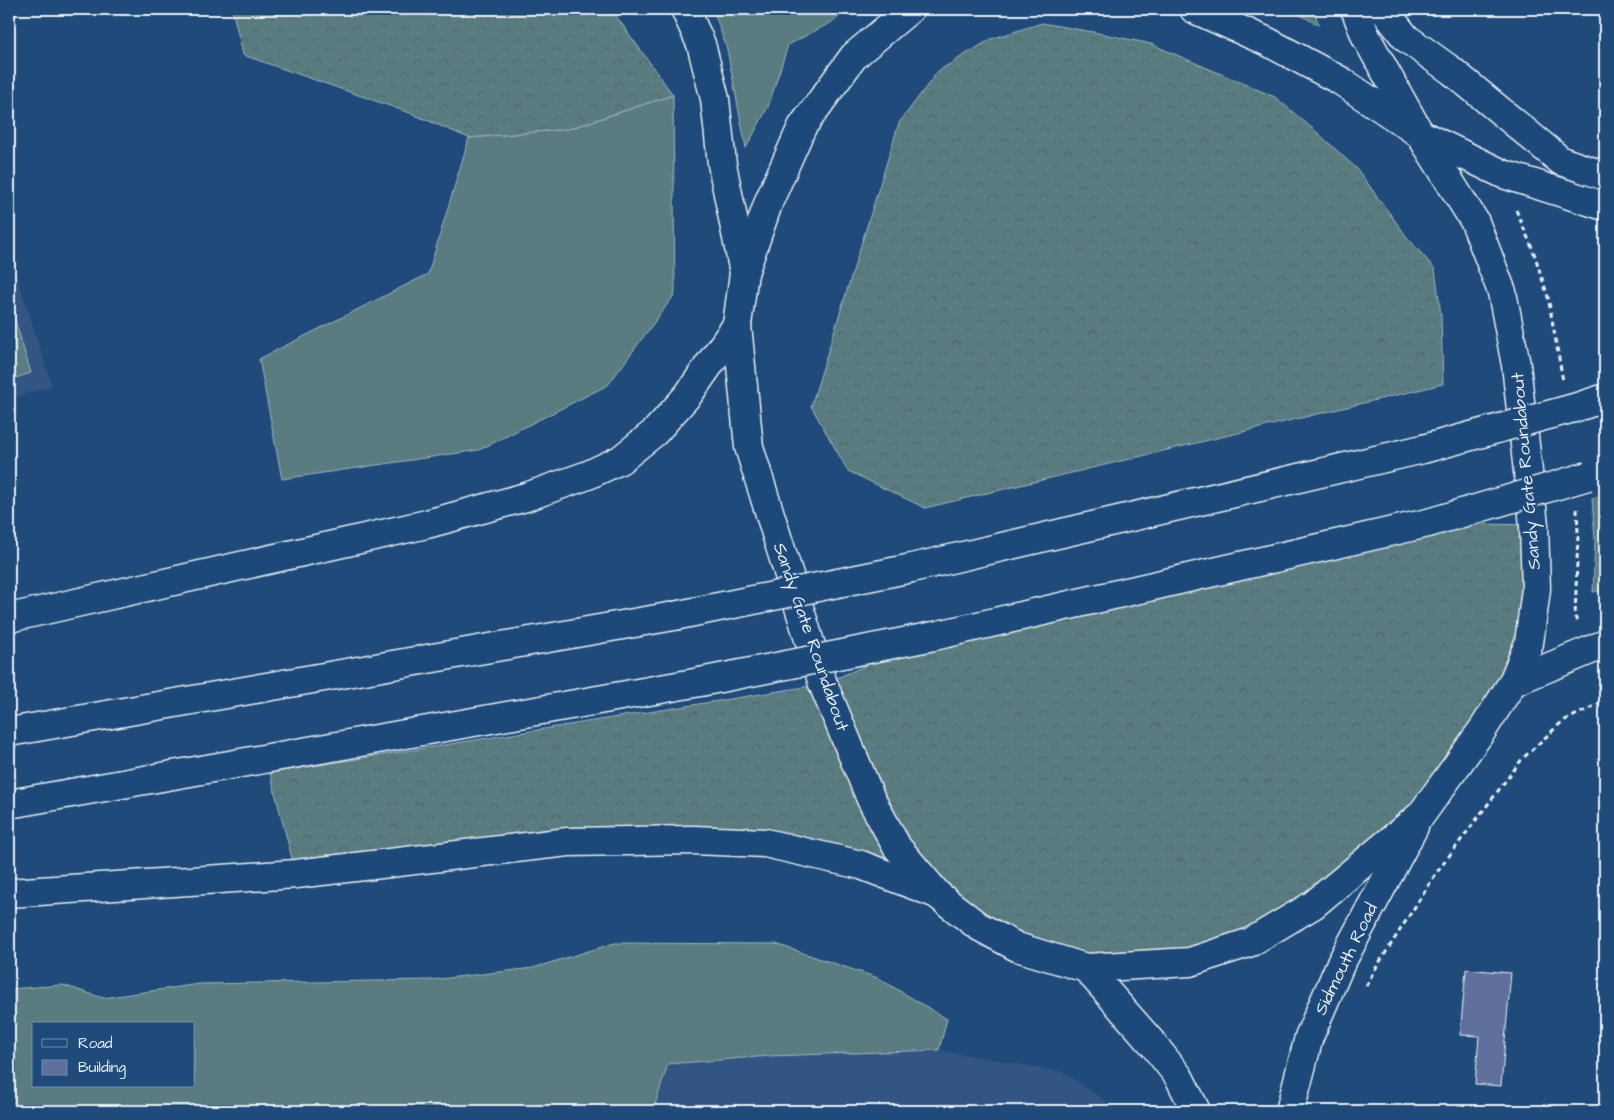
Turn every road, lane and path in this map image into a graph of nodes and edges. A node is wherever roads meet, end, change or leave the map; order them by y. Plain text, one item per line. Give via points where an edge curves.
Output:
1 (685, 9) edge
2 (910, 9) edge
3 (1194, 9) edge
4 (1355, 9) edge
5 (1383, 9) edge
6 (1420, 134) junction
7 (1605, 176) edge
8 (1605, 205) edge
9 (744, 273) junction
10 (737, 325) junction
11 (1605, 398) edge
12 (1597, 473) edge
13 (9, 618) edge
14 (1605, 644) edge
15 (1513, 682) junction
16 (1605, 701) edge
17 (9, 732) edge
18 (9, 804) edge
19 (1421, 815) junction
20 (9, 893) edge
21 (938, 894) junction
22 (1086, 968) junction
23 (1365, 988) dead end
24 (1196, 1111) edge
25 (1290, 1111) edge

1 - 9 main road via 701,44 715,99 722,164
2 - 9 main road, Sandy Gate Roundabout via 854,56 802,127 769,201
3 - 6 main road, Sandy Gate Roundabout via 1268,42 1341,81
4 - 6 main road via 1366,37
5 - 7 main road via 1406,38 1452,71 1561,161
6 - 8 main road via 1503,174
6 - 15 main road, Sandy Gate Roundabout via 1475,222 1502,292 1516,365 1534,525 1536,589 1529,643
9 - 10 main road, Sandy Gate Roundabout
10 - 13 main road via 688,395 655,432 620,460 588,475 526,498 427,524
10 - 21 main road, Sandy Gate Roundabout via 749,447 823,684 871,799 897,847
11 - 17 main road, bridge via 1423,448 912,568 674,616
12 - 18 main road, bridge via 1428,524 934,636 700,682
14 - 15 main road
15 - 19 main road, Sandy Gate Roundabout
16 - 23 path via 1563,721 1522,759 1437,872
19 - 22 main road, Sandy Gate Roundabout via 1313,905 1251,942 1190,962
19 - 25 main road, Sidmouth Road via 1340,965 1309,1037
20 - 21 main road via 296,874 568,842 693,840 765,844 861,865
21 - 22 main road, Sandy Gate Roundabout via 978,926 1017,947
22 - 24 main road via 1179,1077

